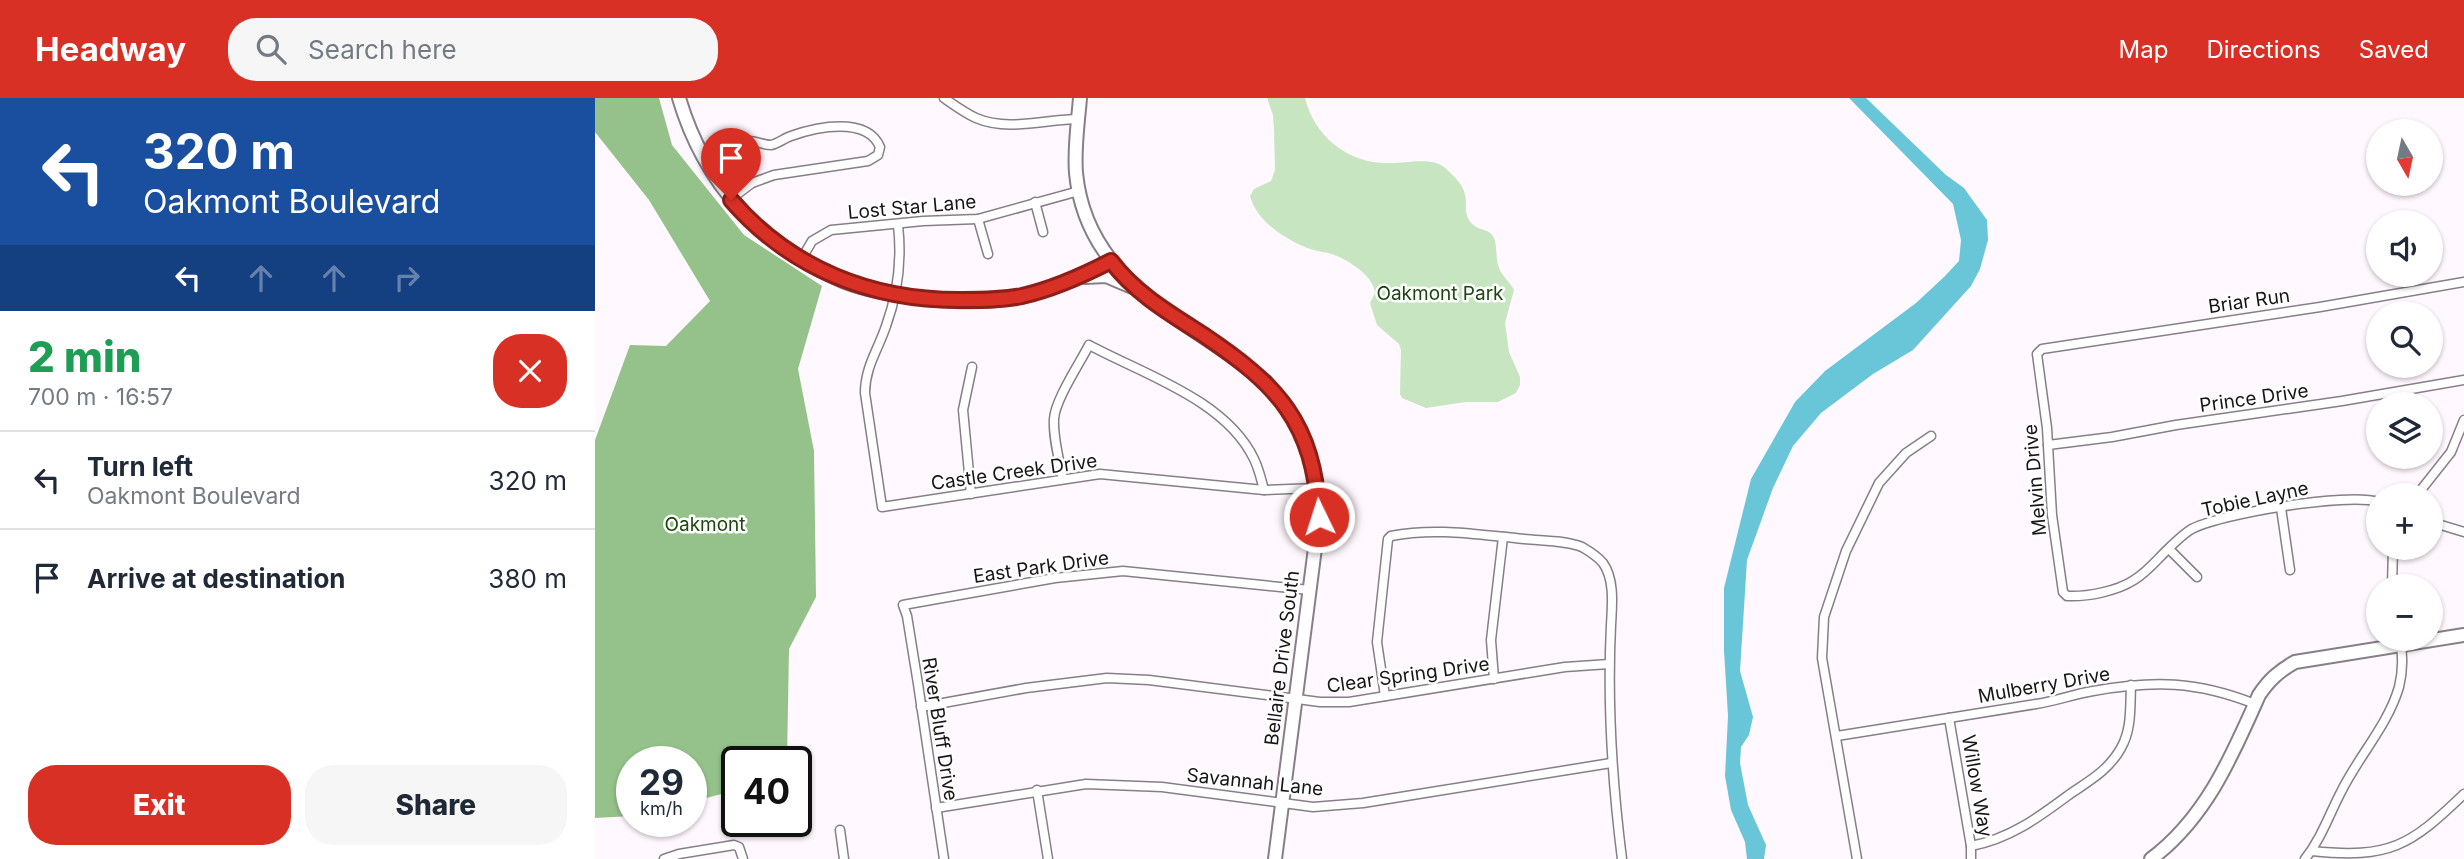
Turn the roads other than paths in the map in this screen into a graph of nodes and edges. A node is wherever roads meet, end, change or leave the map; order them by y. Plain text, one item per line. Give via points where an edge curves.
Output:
1 (679, 98) edge
2 (944, 98) edge
3 (1080, 98) edge
4 (1079, 119) junction
5 (703, 156) junction
6 (1079, 191) junction
7 (731, 200) junction
8 (1035, 202) junction
9 (978, 219) junction
10 (898, 225) junction
11 (1043, 232) dead end
12 (988, 254) dead end
13 (801, 260) junction
14 (1111, 261) junction
15 (1078, 278) junction
16 (2464, 282) edge
17 (1138, 289) junction
18 (897, 294) junction
19 (2038, 352) joint
20 (972, 366) dead end
21 (2464, 380) edge
22 (2464, 420) edge
23 (1931, 436) dead end
24 (2048, 445) junction
25 (1063, 479) junction
26 (2426, 483) edge
27 (1317, 488) junction
28 (1264, 489) junction
29 (971, 494) junction
30 (2366, 500) edge
31 (2281, 508) junction
32 (2443, 527) edge
33 (2464, 533) edge
34 (1503, 537) junction
35 (2169, 549) junction
36 (2290, 570) dead end
37 (2197, 577) dead end
38 (1310, 590) junction
39 (2075, 597) joint
40 (903, 605) joint
41 (2464, 635) edge
42 (2443, 637) edge
43 (2366, 648) edge
44 (2401, 651) edge
45 (1609, 664) junction
46 (1494, 679) junction
47 (2131, 685) junction
48 (1385, 696) junction
49 (1297, 699) junction
50 (2255, 704) junction
51 (921, 707) junction
52 (1949, 718) junction
53 (1836, 736) junction
54 (1611, 763) junction
55 (1037, 790) junction
56 (2464, 794) edge
57 (1282, 803) junction
58 (936, 808) junction
59 (840, 830) dead end
60 (1971, 846) junction
61 (2312, 851) junction
62 (664, 859) edge
63 (743, 859) edge
64 (844, 859) edge
65 (944, 859) edge
66 (1048, 859) edge
67 (1275, 859) edge
68 (1622, 859) edge
69 (1857, 859) edge
70 (1971, 859) edge
71 (2151, 859) edge
72 (2305, 859) edge

1 - 5 street
2 - 4 street via 969,115 993,123
3 - 4 street, Bellaire Drive South
4 - 6 street, Bellaire Drive South
5 - 7 street
5 - 7 street via 728,144 772,145 804,132 847,126 862,129 880,146 875,158 773,175 752,183
6 - 8 street, Lost Star Lane
6 - 14 street, Bellaire Drive South
7 - 13 street
8 - 9 street, Lost Star Lane
8 - 11 street
9 - 10 street, Lost Star Lane
9 - 12 street
10 - 13 street, Lost Star Lane via 831,230 812,241
10 - 18 street
13 - 18 street via 845,282
14 - 15 street
14 - 17 street, Bellaire Drive South
15 - 17 street via 1106,276
15 - 18 street via 1002,299 944,300
16 - 19 street, Briar Run
17 - 27 street, Bellaire Drive South via 1259,376 1281,398 1307,443
18 - 29 street, Castle Creek Drive via 865,378 882,507
19 - 24 street, Melvin Drive
20 - 29 street via 963,410
21 - 24 street, Prince Drive
22 - 26 street via 2451,452
23 - 53 street via 1906,453 1879,483 1834,583 1821,641
24 - 39 street, Melvin Drive via 2063,592
25 - 28 street, Castle Creek Drive via 1118,474
25 - 28 street via 1056,445 1056,407 1090,345 1185,393 1216,414 1248,448
25 - 29 street, Castle Creek Drive
27 - 28 street, Castle Creek Drive
27 - 38 street, Bellaire Drive South via 1319,517
30 - 31 street, Tobie Layne via 2351,498
31 - 35 street, Tobie Layne via 2211,522 2192,529
31 - 36 street
32 - 33 street
34 - 45 street via 1566,543 1590,552 1602,563 1612,594
34 - 46 street via 1491,640
34 - 48 street via 1456,531 1388,539 1377,642
35 - 37 street
35 - 39 street, Tobie Layne via 2123,586
38 - 40 street, East Park Drive via 1122,572 1055,578
38 - 49 street, Bellaire Drive South
40 - 51 street, River Bluff Drive
41 - 42 street
43 - 50 street via 2295,662 2267,683
44 - 61 street via 2398,690
45 - 46 street, Clear Spring Drive
45 - 54 street
46 - 48 street, Clear Spring Drive
47 - 50 street, Mulberry Drive via 2198,686
47 - 52 street, Mulberry Drive
47 - 60 street via 2129,727 2111,764 2036,820 2000,839
48 - 49 street, Clear Spring Drive via 1349,702
49 - 51 street, Clear Spring Drive via 1107,678
49 - 57 street, Bellaire Drive South
50 - 71 street via 2204,803 2172,844
51 - 58 street, River Bluff Drive
52 - 53 street, Mulberry Drive
52 - 60 street, Willow Way
53 - 69 street
54 - 57 street, Savannah Lane via 1363,803 1324,807
54 - 68 street
55 - 57 street, Savannah Lane via 1086,784 1139,785
55 - 58 street, Savannah Lane
55 - 66 street
56 - 61 street via 2402,846 2365,854
57 - 67 street, Bellaire Drive South
58 - 65 street, River Bluff Drive
59 - 64 street
60 - 70 street, Willow Way
61 - 72 street
62 - 63 street via 734,845

